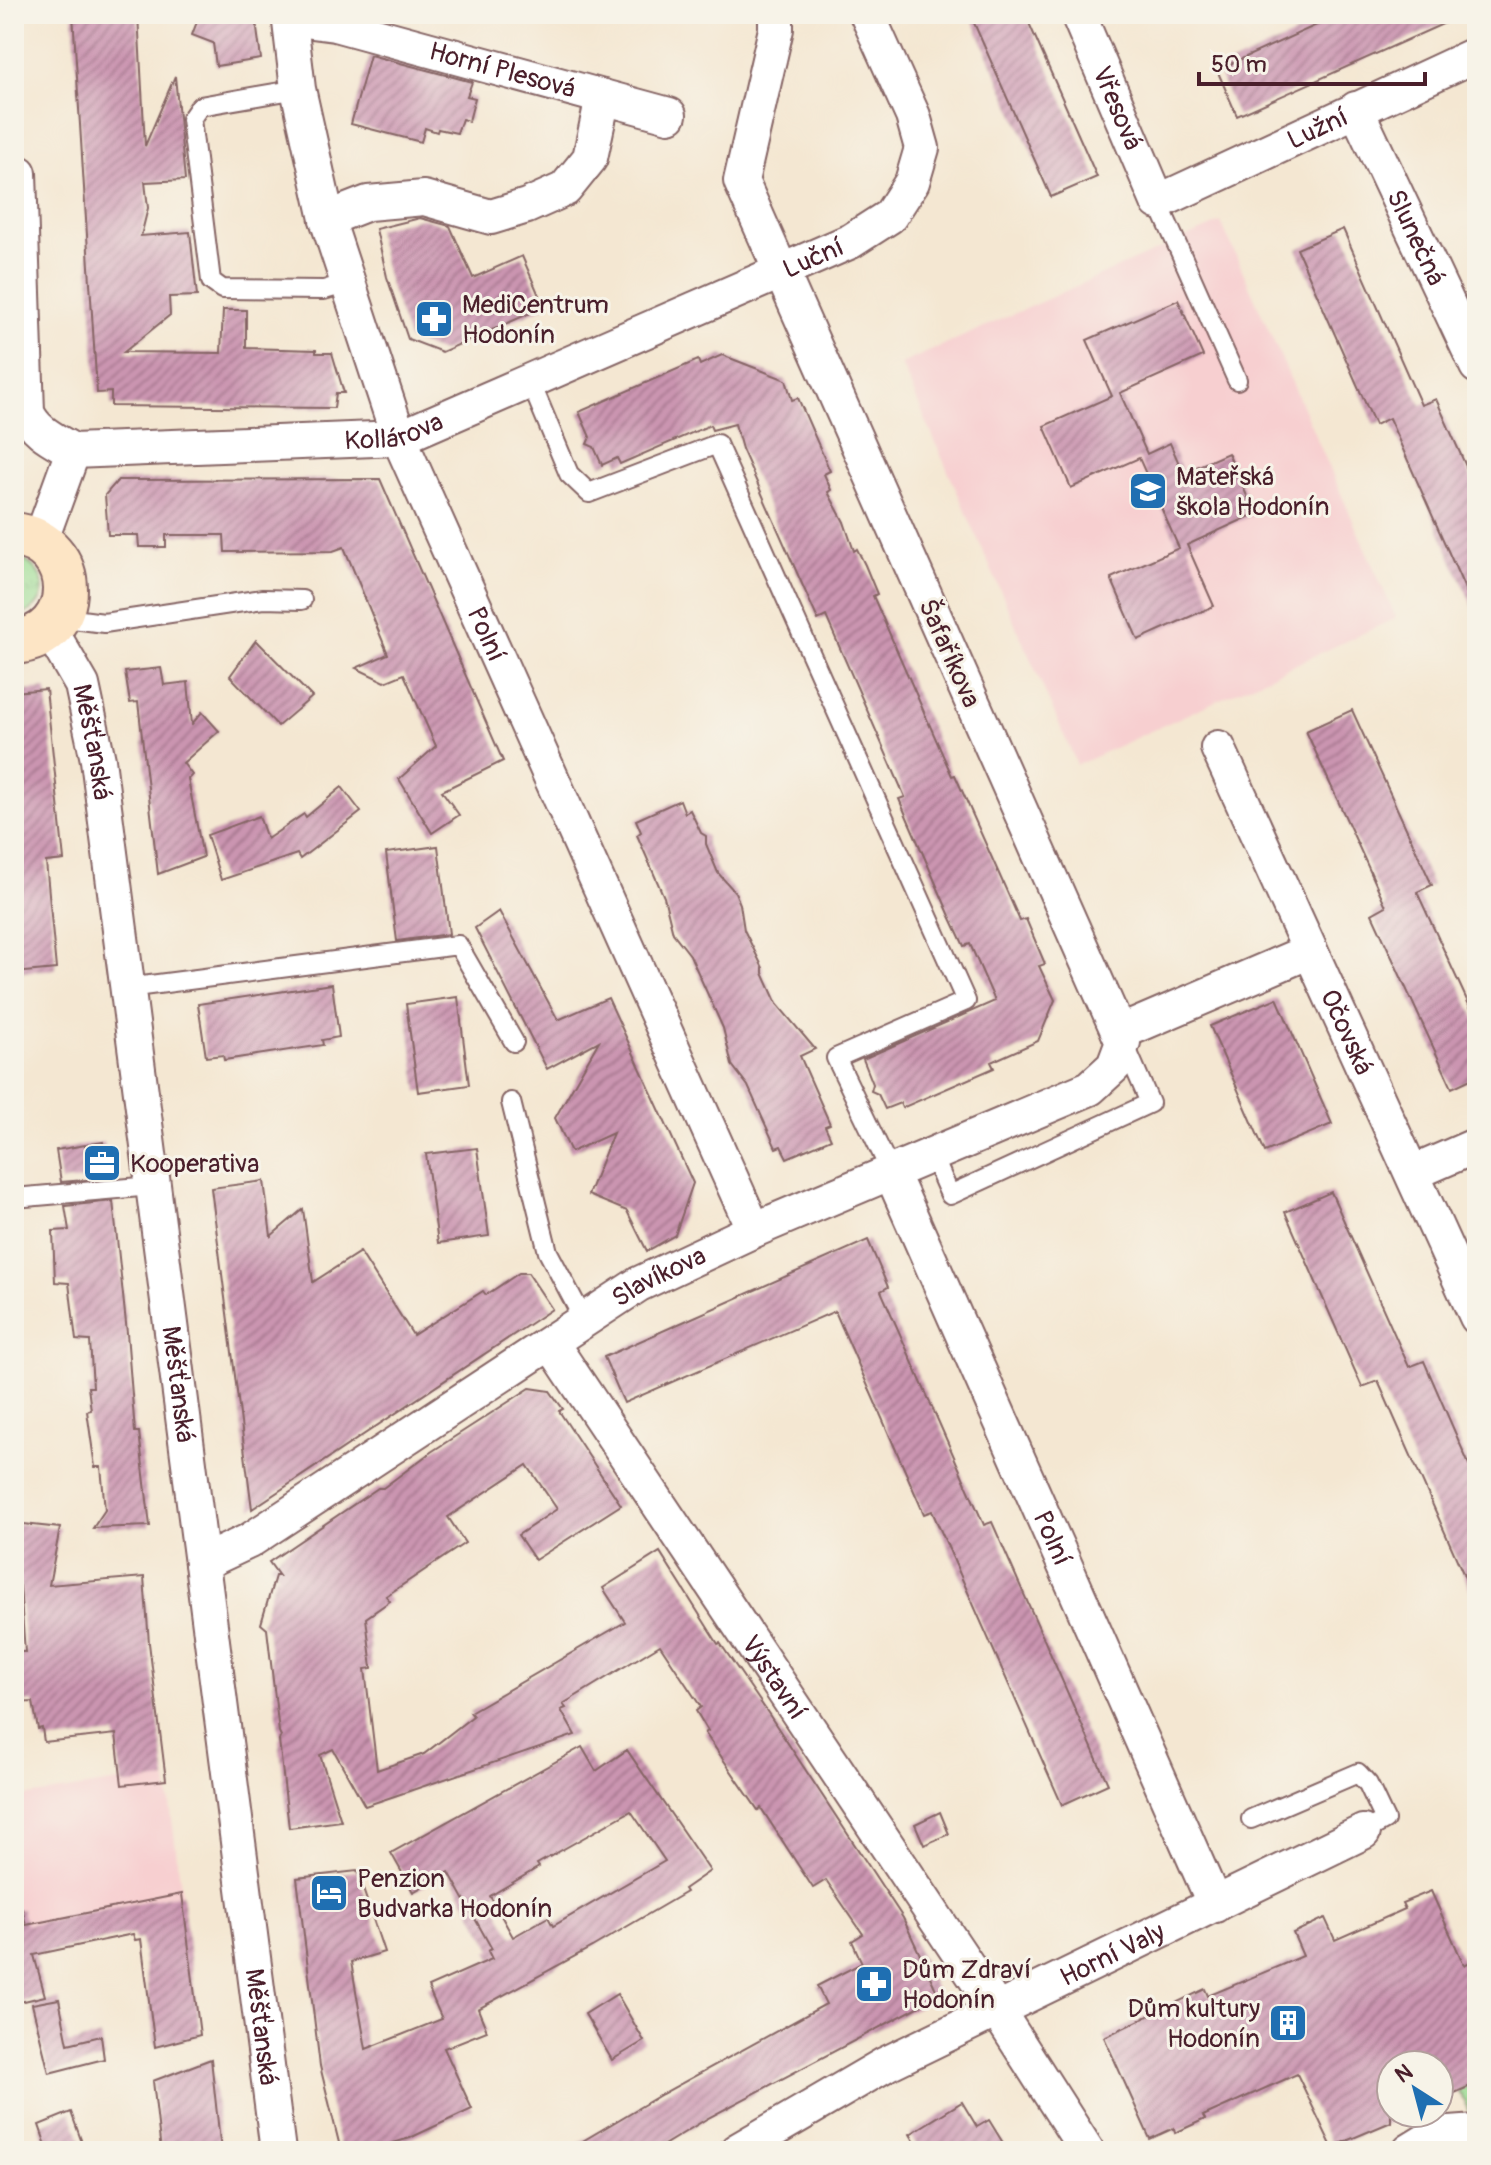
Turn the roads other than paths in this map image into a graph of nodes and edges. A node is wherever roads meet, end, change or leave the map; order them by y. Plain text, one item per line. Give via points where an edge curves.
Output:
1 (776, 14) edge
2 (867, 14) edge
3 (1078, 14) edge
4 (289, 16) edge
5 (1477, 54) edge
6 (298, 89) junction
7 (603, 97) junction
8 (1356, 109) junction
9 (669, 115) dead end
10 (19, 173) dead end
11 (1158, 202) junction
12 (327, 219) junction
13 (780, 273) junction
14 (348, 283) junction
15 (1477, 366) edge
16 (1237, 380) dead end
17 (530, 381) junction
18 (399, 438) junction
19 (73, 451) junction
20 (21, 535) edge
21 (302, 600) dead end
22 (40, 629) edge
23 (1218, 748) dead end
24 (1310, 951) junction
25 (127, 988) junction
26 (1121, 1037) junction
27 (514, 1042) dead end
28 (511, 1102) dead end
29 (1477, 1145) edge
30 (932, 1154) junction
31 (891, 1172) junction
32 (1413, 1173) junction
33 (152, 1186) junction
34 (14, 1198) edge
35 (754, 1230) junction
36 (1477, 1317) edge
37 (584, 1320) junction
38 (551, 1343) junction
39 (202, 1563) junction
40 (1251, 1819) dead end
41 (1363, 1832) joint
42 (1215, 1905) junction
43 (997, 2010) junction
44 (1477, 2132) edge
45 (278, 2151) edge
46 (737, 2151) edge
47 (1087, 2151) edge
48 (1410, 2151) edge

1 - 13 street, Luční via 741,181
2 - 13 street, Luční via 922,148 912,182 890,216 851,241
3 - 11 street, Vřesová
4 - 6 street, Polní
4 - 7 street, Horní Plesová
5 - 8 street, Lužní
6 - 12 street, Polní
6 - 14 lane via 200,106 191,119 211,281 222,289 324,290
7 - 9 street, Horní Plesová
7 - 12 street via 590,158 565,189 491,217 424,198 368,203
8 - 11 street, Lužní
8 - 15 street, Slunečná
10 - 19 street via 27,412 41,432
11 - 16 lane
12 - 14 street, Polní
13 - 17 street, Kollárova
13 - 26 street, Šafaříkova
14 - 18 street, Polní
17 - 18 street, Kollárova
17 - 31 lane via 569,474 589,493 717,444 966,1001 836,1058
18 - 19 street, Kollárova
18 - 35 street, Polní
19 - 20 street
20 - 22 main road via 59,562 64,576 64,604
21 - 22 lane via 263,599
22 - 25 street, Měšťanská via 82,685 90,718
23 - 24 street, Očovská
24 - 26 street
24 - 32 street, Očovská
25 - 27 lane via 458,945
25 - 33 street, Měšťanská
26 - 30 street, Slavíkova via 1114,1066 1090,1088
26 - 30 lane via 1150,1103 950,1195
28 - 37 lane via 548,1252
29 - 32 street
30 - 31 street, Slavíkova
31 - 35 street, Slavíkova
31 - 42 street, Polní
32 - 36 street, Očovská
33 - 34 lane
33 - 39 street, Měšťanská
35 - 37 street, Slavíkova via 639,1284
37 - 38 street, Slavíkova
38 - 39 street, Slavíkova via 249,1541
38 - 43 street, Výstavní
39 - 45 street, Měšťanská
40 - 41 lane via 1358,1773 1385,1820
41 - 42 street, Horní Valy
42 - 43 street, Horní Valy
43 - 46 street, Horní Valy via 886,2064
43 - 47 street, Výstavní
44 - 48 street via 1436,2135

